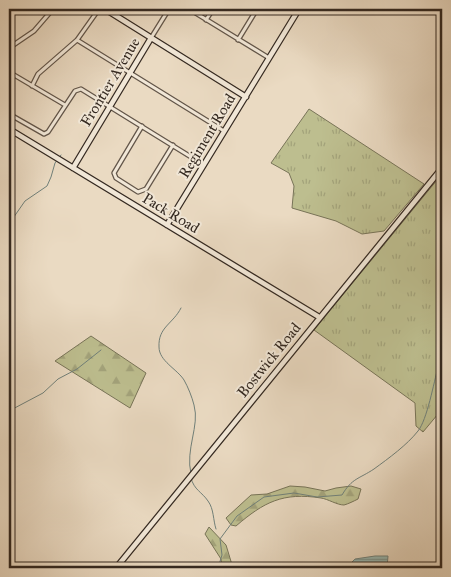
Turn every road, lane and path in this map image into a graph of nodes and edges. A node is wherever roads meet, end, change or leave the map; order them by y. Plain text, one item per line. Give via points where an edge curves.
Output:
1 (52, 9) edge
2 (99, 9) edge
3 (105, 9) edge
4 (169, 9) edge
5 (189, 9) edge
6 (213, 9) edge
7 (257, 9) edge
8 (299, 9) edge
9 (206, 20) junction
10 (151, 38) junction
11 (78, 40) junction
12 (238, 40) junction
13 (9, 48) edge
14 (269, 58) junction
15 (9, 72) edge
16 (131, 73) junction
17 (32, 86) junction
18 (246, 97) junction
19 (65, 105) junction
20 (109, 106) junction
21 (9, 114) edge
22 (142, 126) junction
23 (9, 129) edge
24 (225, 131) junction
25 (173, 145) junction
26 (204, 165) junction
27 (73, 168) junction
28 (442, 168) edge
29 (167, 225) junction
30 (320, 317) junction
31 (116, 568) edge

1 - 13 street via 34,31
2 - 11 street
3 - 10 street
4 - 10 street, Frontier Avenue
5 - 9 street
6 - 9 street
7 - 12 street
8 - 14 street, Regiment Road
9 - 12 street
10 - 16 street, Frontier Avenue
10 - 18 street
11 - 16 street
11 - 17 street via 38,74
12 - 14 street
14 - 18 street, Regiment Road
15 - 17 street
16 - 20 street, Frontier Avenue
16 - 24 street
17 - 19 street
18 - 24 street, Regiment Road
19 - 20 street via 75,91 81,90
19 - 21 street via 44,134
20 - 22 street
20 - 27 street, Frontier Avenue
22 - 25 street
22 - 25 street via 114,173 131,188 138,192 146,188
23 - 27 street, Pack Road
24 - 26 street, Regiment Road
25 - 26 street
26 - 29 street, Regiment Road
27 - 29 street, Pack Road
28 - 30 street, Bostwick Road
29 - 30 street, Pack Road
30 - 31 street, Bostwick Road

